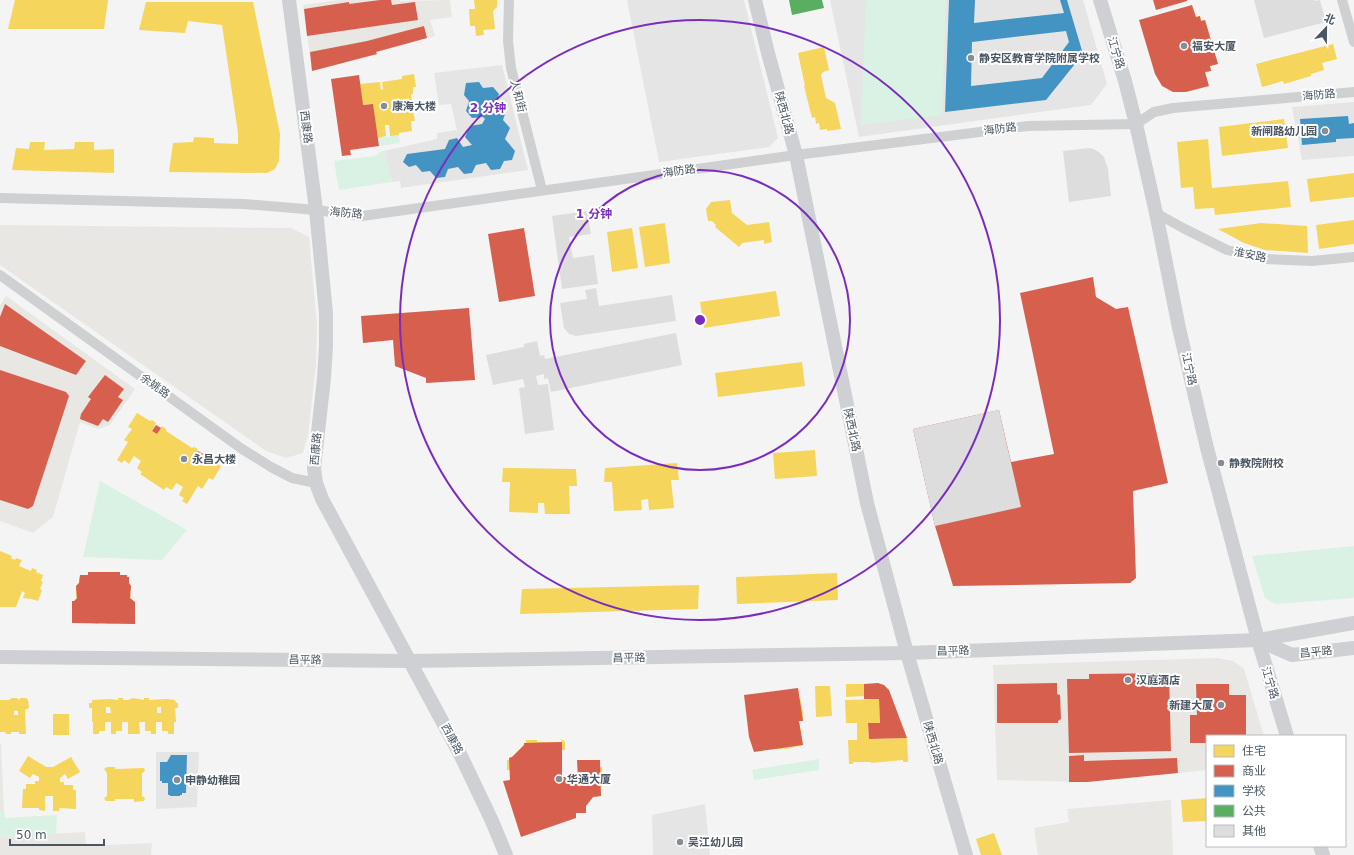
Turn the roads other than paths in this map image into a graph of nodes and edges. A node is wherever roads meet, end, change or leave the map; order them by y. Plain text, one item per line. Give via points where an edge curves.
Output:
1 (290, 0) edge
2 (509, 0) edge
3 (755, 0) edge
4 (1100, 0) edge
5 (1342, 0) edge
6 (1354, 42) edge
7 (1354, 92) edge
8 (1136, 124) junction
9 (796, 155) junction
10 (542, 190) junction
11 (0, 198) edge
12 (316, 210) junction
13 (1156, 212) junction
14 (1354, 256) edge
15 (0, 275) edge
16 (316, 483) junction
17 (1354, 623) edge
18 (1258, 640) junction
19 (1354, 648) edge
20 (907, 653) junction
21 (0, 657) edge
22 (409, 661) junction
23 (1287, 735) edge
24 (506, 855) edge
25 (966, 855) edge

1 - 12 street, 西康路
2 - 10 street, 人和街 via 508,41 511,68
3 - 9 street, 陕西北路
4 - 8 street, 江宁路
5 - 6 street
7 - 8 street, 海防路 via 1173,108 1154,112
8 - 9 street, 海防路 via 1028,126
8 - 13 street, 江宁路
9 - 10 street, 海防路
9 - 20 street, 陕西北路 via 867,503
10 - 12 street, 海防路 via 362,216
11 - 12 street, 海防路 via 244,204
12 - 16 street, 西康路 via 326,313 326,346 314,468
13 - 14 street, 淮安路 via 1227,250 1266,259 1312,261
13 - 18 street, 江宁路 via 1206,444
15 - 16 street, 余姚路 via 248,452 292,478
16 - 22 street, 西康路 via 322,499
17 - 18 street, 昌平路
18 - 19 street, 昌平路 via 1292,655
18 - 20 street, 昌平路
18 - 23 street, 江宁路
20 - 22 street, 昌平路
20 - 25 street, 陕西北路
21 - 22 street, 昌平路
22 - 24 street, 西康路 via 461,756

